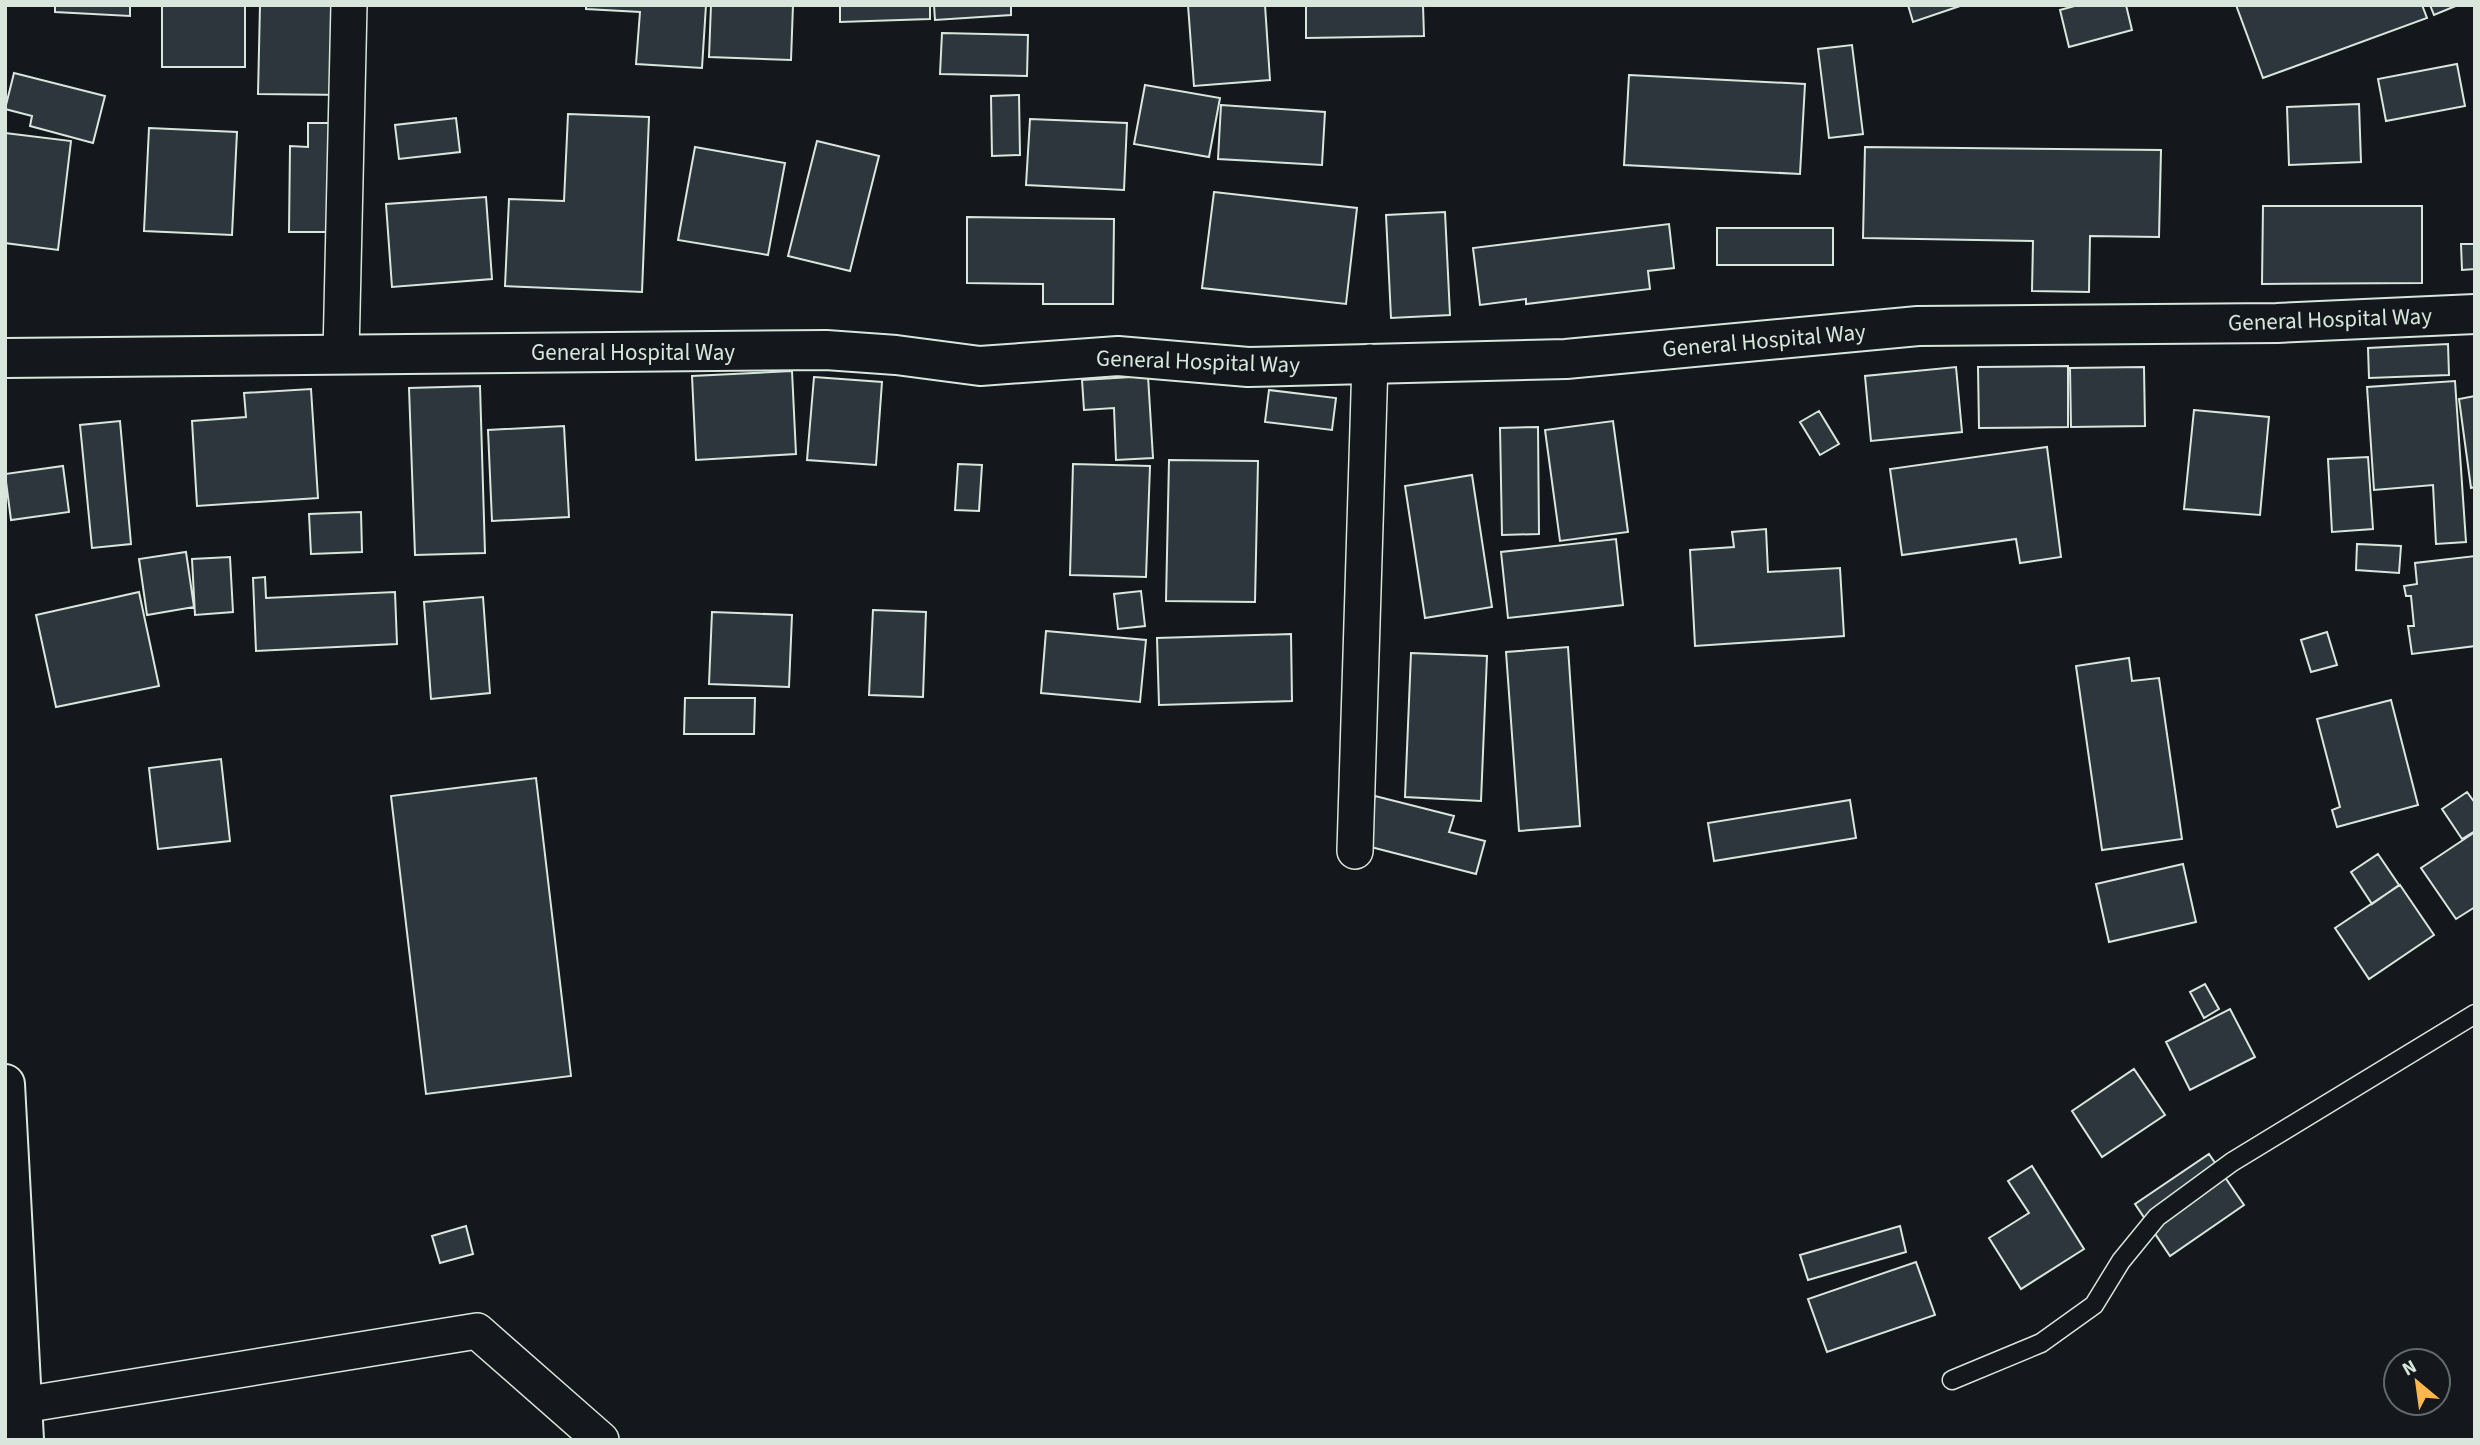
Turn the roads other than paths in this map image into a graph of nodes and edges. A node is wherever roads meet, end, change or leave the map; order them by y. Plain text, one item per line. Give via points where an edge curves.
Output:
1 (349, 5) edge
2 (2475, 314) edge
3 (341, 354) junction
4 (5, 358) edge
5 (1370, 362) junction
6 (1355, 851) dead end
7 (2475, 1014) edge
8 (5, 1084) edge
9 (1952, 1380) dead end
10 (24, 1422) edge
11 (601, 1440) edge

1 - 3 street
2 - 5 main road, General Hospital Way via 2277,323 1918,326 1566,359
3 - 4 main road, General Hospital Way
3 - 5 main road, General Hospital Way via 826,350 980,366 1118,356 1248,367
5 - 6 street
7 - 9 lane via 2232,1162 2157,1217 2121,1261 2094,1305 2041,1343
8 - 10 main road
10 - 11 street via 477,1331

